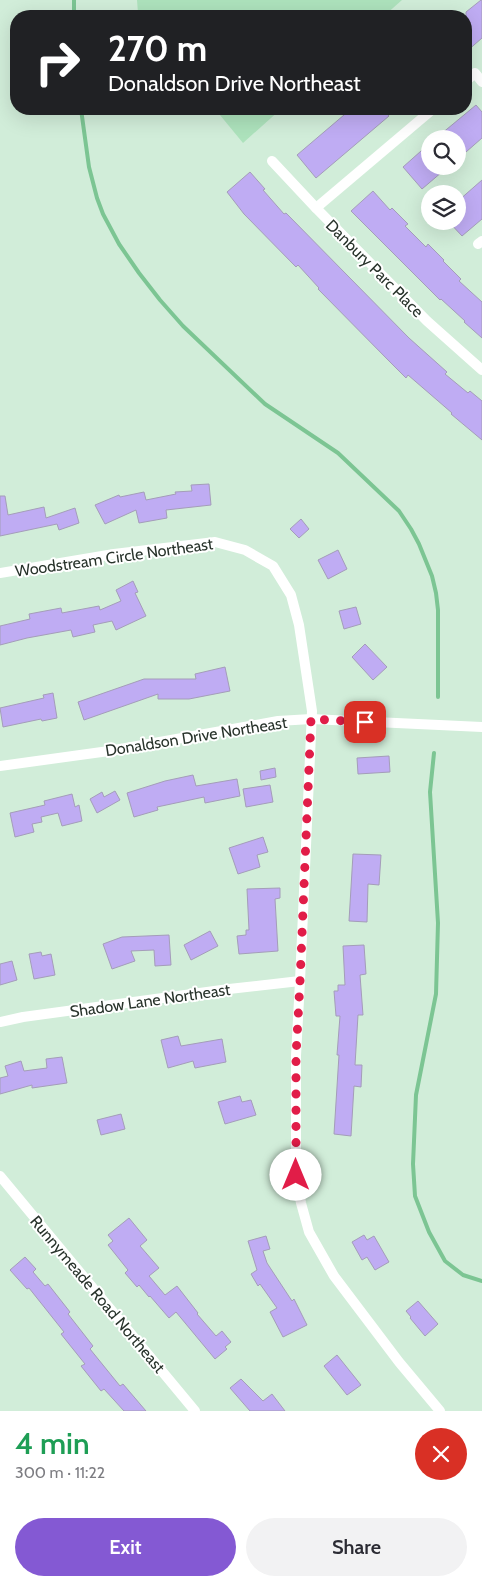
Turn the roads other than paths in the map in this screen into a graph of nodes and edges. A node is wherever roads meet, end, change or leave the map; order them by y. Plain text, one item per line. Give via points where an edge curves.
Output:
1 (478, 70) edge
2 (482, 82) edge
3 (426, 115) edge
4 (272, 161) dead end
5 (316, 208) junction
6 (482, 370) edge
7 (0, 573) edge
8 (311, 719) junction
9 (482, 726) edge
10 (0, 766) edge
11 (300, 982) junction
12 (0, 1022) edge
13 (0, 1176) edge
14 (195, 1411) edge
15 (440, 1411) edge

1 - 2 street
3 - 5 street
4 - 5 street, Danbury Parc Place
5 - 6 street, Danbury Parc Place via 427,321
7 - 8 street, Woodstream Circle Northeast via 114,554 215,542 245,550 272,566 291,595 299,625
8 - 9 street, Donaldson Drive Northeast
8 - 10 street, Donaldson Drive Northeast via 278,721 109,751
8 - 11 street, Woodstream Circle Northeast
11 - 12 street, Shadow Lane Northeast via 229,988
11 - 15 street, Woodstream Circle Northeast via 296,1175 309,1232 334,1276
13 - 14 street, Runnymeade Road Northeast

